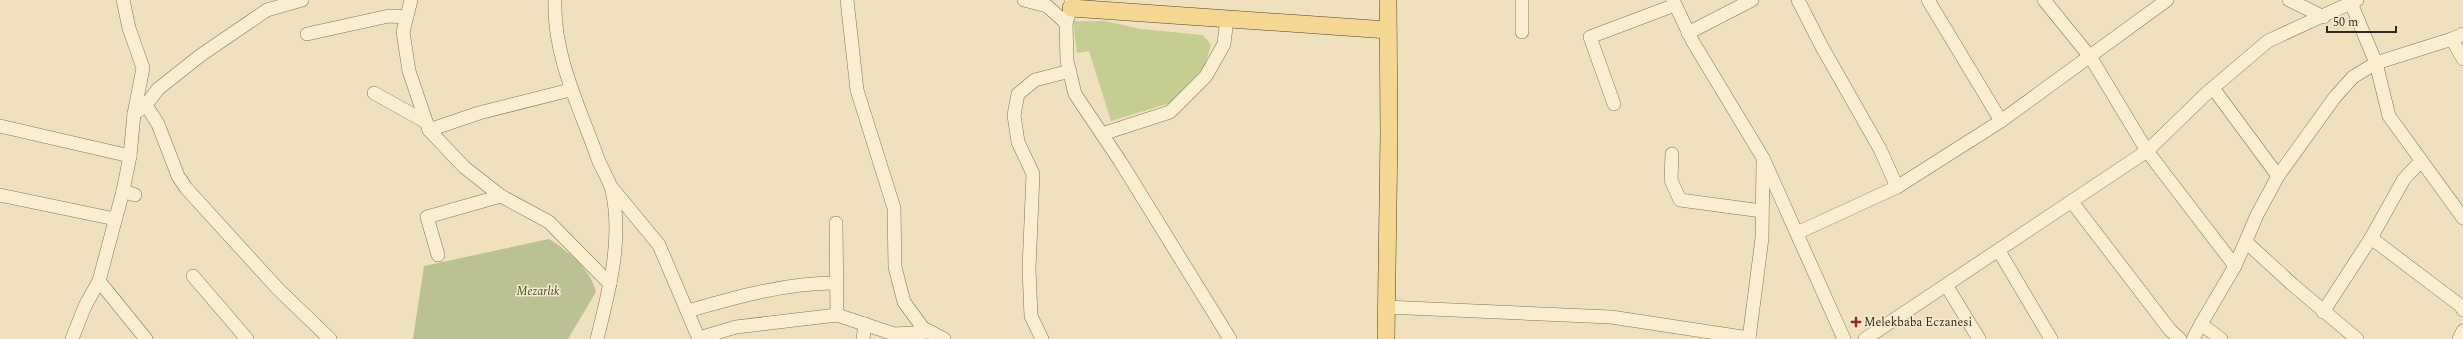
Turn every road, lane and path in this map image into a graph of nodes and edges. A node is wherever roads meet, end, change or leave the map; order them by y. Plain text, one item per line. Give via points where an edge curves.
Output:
1 (123, 0) edge
2 (302, 0) edge
3 (411, 0) edge
4 (555, 0) edge
5 (847, 0) edge
6 (1024, 0) edge
7 (1388, 0) edge
8 (1522, 0) edge
9 (1752, 0) edge
10 (1798, 0) edge
11 (1928, 0) edge
12 (2044, 0) edge
13 (2167, 0) edge
14 (2290, 0) edge
15 (1674, 2) edge
16 (2354, 2) edge
17 (267, 5) edge
18 (1069, 10) edge
19 (407, 17) junction
20 (2324, 17) junction
21 (1227, 19) junction
22 (1388, 30) junction
23 (1522, 32) dead end
24 (1688, 33) junction
25 (307, 34) dead end
26 (2457, 37) edge
27 (2090, 58) junction
28 (2463, 59) edge
29 (2376, 63) junction
30 (1070, 71) junction
31 (2213, 88) junction
32 (570, 90) junction
33 (374, 93) dead end
34 (1614, 104) dead end
35 (146, 105) junction
36 (134, 114) junction
37 (2001, 121) junction
38 (0, 126) edge
39 (428, 126) junction
40 (1102, 134) junction
41 (2147, 151) junction
42 (1672, 154) dead end
43 (130, 156) junction
44 (1763, 158) junction
45 (2421, 161) junction
46 (2278, 176) junction
47 (1897, 187) junction
48 (612, 188) junction
49 (0, 195) edge
50 (501, 196) junction
51 (2072, 202) junction
52 (1762, 211) junction
53 (2463, 218) edge
54 (115, 219) junction
55 (836, 223) dead end
56 (1796, 233) junction
57 (2371, 238) junction
58 (2246, 242) junction
59 (1999, 250) junction
60 (438, 255) dead end
61 (2235, 266) junction
62 (193, 276) dead end
63 (99, 281) junction
64 (836, 283) junction
65 (610, 284) junction
66 (1946, 285) junction
67 (1386, 307) junction
68 (2463, 310) edge
69 (688, 311) junction
70 (2323, 312) junction
71 (837, 315) junction
72 (865, 324) junction
73 (2201, 324) junction
74 (2463, 331) edge
75 (922, 335) edge
76 (74, 337) edge
77 (1749, 338) edge
78 (146, 339) edge
79 (247, 339) edge
80 (330, 339) edge
81 (597, 339) edge
82 (699, 339) edge
83 (863, 339) edge
84 (944, 339) edge
85 (1042, 339) edge
86 (1230, 339) edge
87 (1386, 339) edge
88 (1844, 339) edge
89 (1865, 339) edge
90 (1979, 339) edge
91 (2052, 339) edge
92 (2180, 339) edge
93 (2193, 339) edge
94 (2221, 339) edge
95 (2357, 339) edge
96 (2459, 339) edge

1 - 36 street via 129,28 143,68
2 - 17 street
3 - 19 street
4 - 32 street
5 - 75 street via 857,90 894,208 895,267 904,302 923,328
6 - 18 street
7 - 22 main road
8 - 23 street
9 - 24 street
10 - 47 street via 1880,149
11 - 37 street
12 - 27 street
13 - 27 street
14 - 20 street
15 - 24 street
15 - 34 street via 1590,37
16 - 20 street
16 - 29 street
17 - 35 street via 158,89
18 - 21 main road
18 - 30 street
19 - 25 street via 389,16
19 - 39 street via 403,32 409,71
20 - 31 street via 2268,42
21 - 22 main road
21 - 40 street via 1224,44 1206,76 1170,112
22 - 67 main road
24 - 44 street
26 - 28 street
26 - 29 street
27 - 37 street
27 - 41 street
29 - 45 street via 2389,116
29 - 46 street via 2353,77 2335,97
30 - 40 street via 1075,94
30 - 85 street via 1035,80 1018,94 1014,114 1018,142 1033,174 1029,269 1031,316
31 - 41 street
31 - 46 street
32 - 39 street
32 - 48 street
33 - 39 street
35 - 36 street
35 - 80 street via 158,124 178,176 186,188 299,312
36 - 43 street
37 - 47 street
38 - 43 street
39 - 50 street via 464,167
40 - 86 street
41 - 51 street
41 - 61 street
42 - 52 street via 1671,180 1680,200
43 - 54 street via 129,193
44 - 52 street
44 - 56 street
45 - 53 street
45 - 57 street via 2404,179
46 - 58 street
47 - 56 street
48 - 65 street via 616,233 614,268
48 - 69 street via 659,245
49 - 54 street
50 - 60 street via 427,217
50 - 65 street via 549,222
51 - 59 street
51 - 92 street via 2170,330
52 - 77 street via 1762,238
54 - 63 street
55 - 64 street
56 - 88 street
57 - 68 street
57 - 70 street
58 - 61 street
58 - 70 street
59 - 66 street
59 - 91 street
61 - 73 street
62 - 79 street
63 - 76 street via 84,306
63 - 78 street
64 - 69 street via 810,283 749,294
64 - 71 street
65 - 81 street
66 - 89 street
66 - 90 street
67 - 77 street via 1611,317
67 - 87 main road
69 - 82 street
70 - 95 street
71 - 72 street
71 - 82 street via 736,327
72 - 75 street via 894,334
72 - 83 street
73 - 93 street
73 - 94 street
74 - 96 street
75 - 84 street

